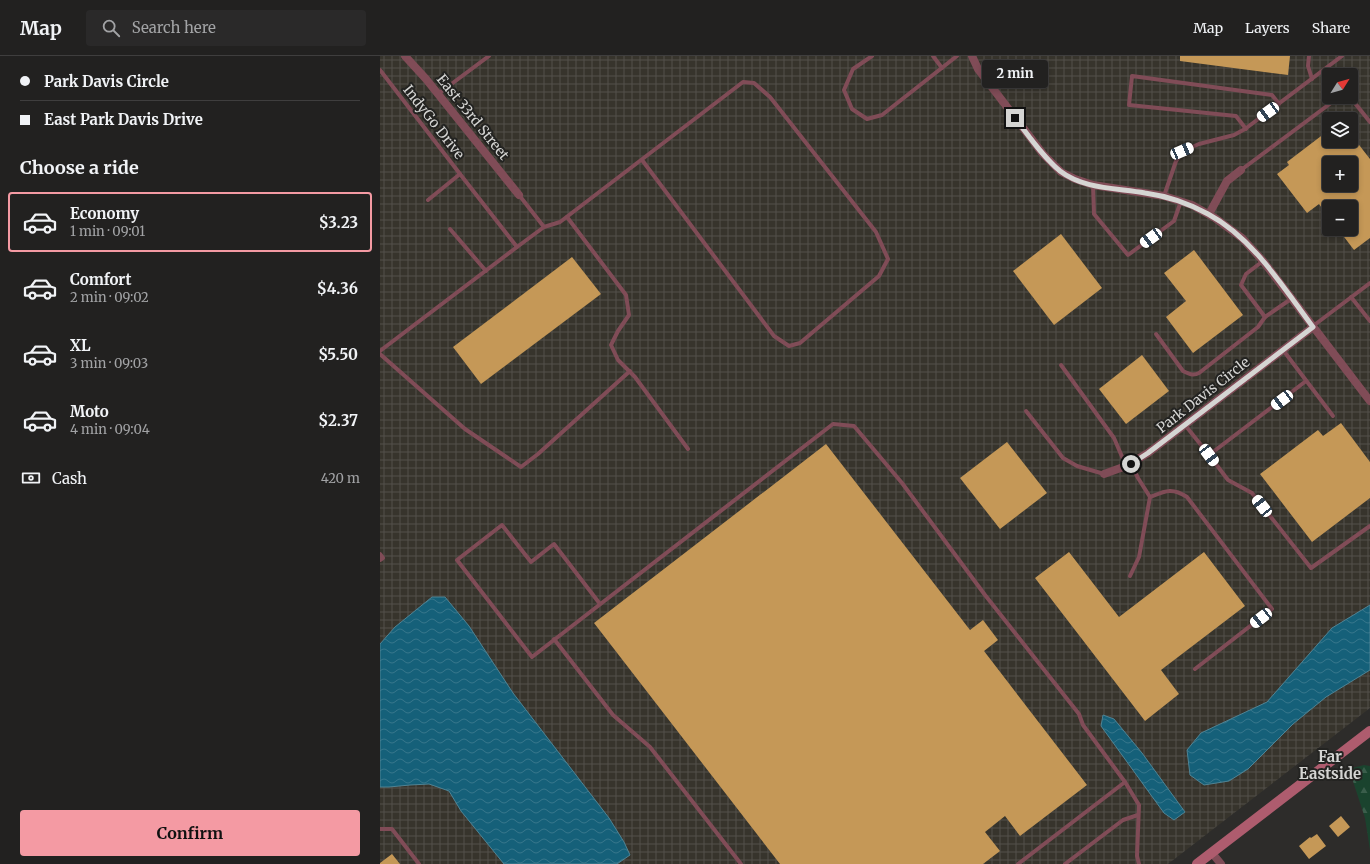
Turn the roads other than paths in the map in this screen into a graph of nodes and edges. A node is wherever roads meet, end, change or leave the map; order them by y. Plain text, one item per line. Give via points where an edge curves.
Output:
1 (405, 56) edge
2 (489, 56) edge
3 (872, 56) edge
4 (933, 56) edge
5 (957, 56) edge
6 (972, 56) edge
7 (1309, 56) edge
8 (1342, 56) edge
9 (942, 68) junction
10 (380, 70) edge
11 (1312, 79) junction
12 (438, 95) junction
13 (1279, 104) junction
14 (1330, 104) edge
15 (1356, 104) edge
16 (1370, 122) edge
17 (1246, 129) junction
18 (642, 160) junction
19 (1241, 170) joint
20 (460, 174) junction
21 (1093, 185) junction
22 (519, 195) joint
23 (1164, 196) junction
24 (428, 200) dead end
25 (1181, 202) junction
26 (1209, 214) junction
27 (567, 216) junction
28 (544, 227) junction
29 (450, 229) dead end
30 (517, 247) junction
31 (1263, 261) junction
32 (486, 271) junction
33 (1370, 283) edge
34 (1351, 297) junction
35 (1291, 299) junction
36 (1266, 317) junction
37 (1370, 321) edge
38 (1313, 327) junction
39 (1156, 334) dead end
40 (1283, 350) junction
41 (380, 351) edge
42 (380, 354) edge
43 (1061, 365) dead end
44 (630, 371) junction
45 (1306, 381) junction
46 (1370, 401) edge
47 (1026, 411) dead end
48 (1333, 416) dead end
49 (1185, 425) junction
50 (688, 449) dead end
51 (1209, 455) junction
52 (1129, 465) junction
53 (1104, 474) joint
54 (1150, 497) junction
55 (1370, 526) edge
56 (380, 554) edge
57 (380, 560) edge
58 (1130, 576) dead end
59 (600, 604) junction
60 (554, 639) junction
61 (1194, 669) dead end
62 (1370, 731) edge
63 (1125, 782) junction
64 (1138, 815) junction
65 (380, 829) edge
66 (1212, 853) junction
67 (419, 864) edge
68 (741, 864) edge
69 (1018, 864) edge
70 (1065, 864) edge
71 (1139, 864) edge
72 (1197, 864) edge
73 (1221, 864) edge

1 - 12 street, East 33rd Street
2 - 12 lane
3 - 9 lane via 853,69 844,90 852,109 868,119 882,115
4 - 9 lane
5 - 9 lane
6 - 21 street via 978,69 1043,154 1061,172
7 - 11 lane via 1308,66
8 - 11 lane
10 - 20 lane, IndyGo Drive
11 - 13 lane
12 - 22 street, East 33rd Street
13 - 17 lane
13 - 17 lane via 1272,95 1132,76 1129,105 1236,116
14 - 19 lane
15 - 16 lane
17 - 23 lane via 1182,151
18 - 18 lane via 742,82 754,83 770,97 876,232 888,259 879,276 800,343 789,346 774,336
18 - 27 lane
19 - 26 street via 1227,181
20 - 24 lane, IndyGo Drive
20 - 30 lane
21 - 23 street
21 - 25 lane via 1094,214 1128,254 1174,222
22 - 28 lane
23 - 25 street
25 - 26 street
26 - 31 street via 1242,238
27 - 28 lane via 560,222
27 - 44 lane via 626,295 629,315 611,344 618,360
28 - 30 lane
29 - 32 lane
30 - 32 lane
31 - 35 street
31 - 36 lane via 1246,274 1241,285
32 - 41 lane
33 - 34 lane
34 - 37 lane
34 - 38 lane
35 - 36 lane
35 - 38 street
36 - 39 lane via 1258,327 1194,375 1183,371
38 - 40 street, Park Davis Circle
38 - 46 street
40 - 45 lane
40 - 49 street, Park Davis Circle
42 - 44 lane via 465,429 521,467
43 - 52 lane via 1114,438
44 - 50 lane
45 - 48 lane
45 - 51 lane
47 - 53 lane via 1063,458 1077,466
49 - 51 lane
49 - 52 street, Park Davis Circle
51 - 55 lane via 1228,480 1252,493 1310,568
52 - 53 street, Park Davis Circle
52 - 54 lane
54 - 58 lane via 1139,557
54 - 61 lane via 1167,490 1179,492 1187,497 1272,610
56 - 57 lane
59 - 60 lane
59 - 60 lane via 554,544 531,562 502,524 456,560 532,657
59 - 63 lane via 833,424 854,426 902,483 980,589 1079,714 1083,725
60 - 68 lane via 613,715 650,747
62 - 66 main road
63 - 64 lane via 1139,805
63 - 69 lane
64 - 70 lane via 1123,820
64 - 71 lane
65 - 67 lane via 392,829
66 - 72 main road
66 - 73 street

